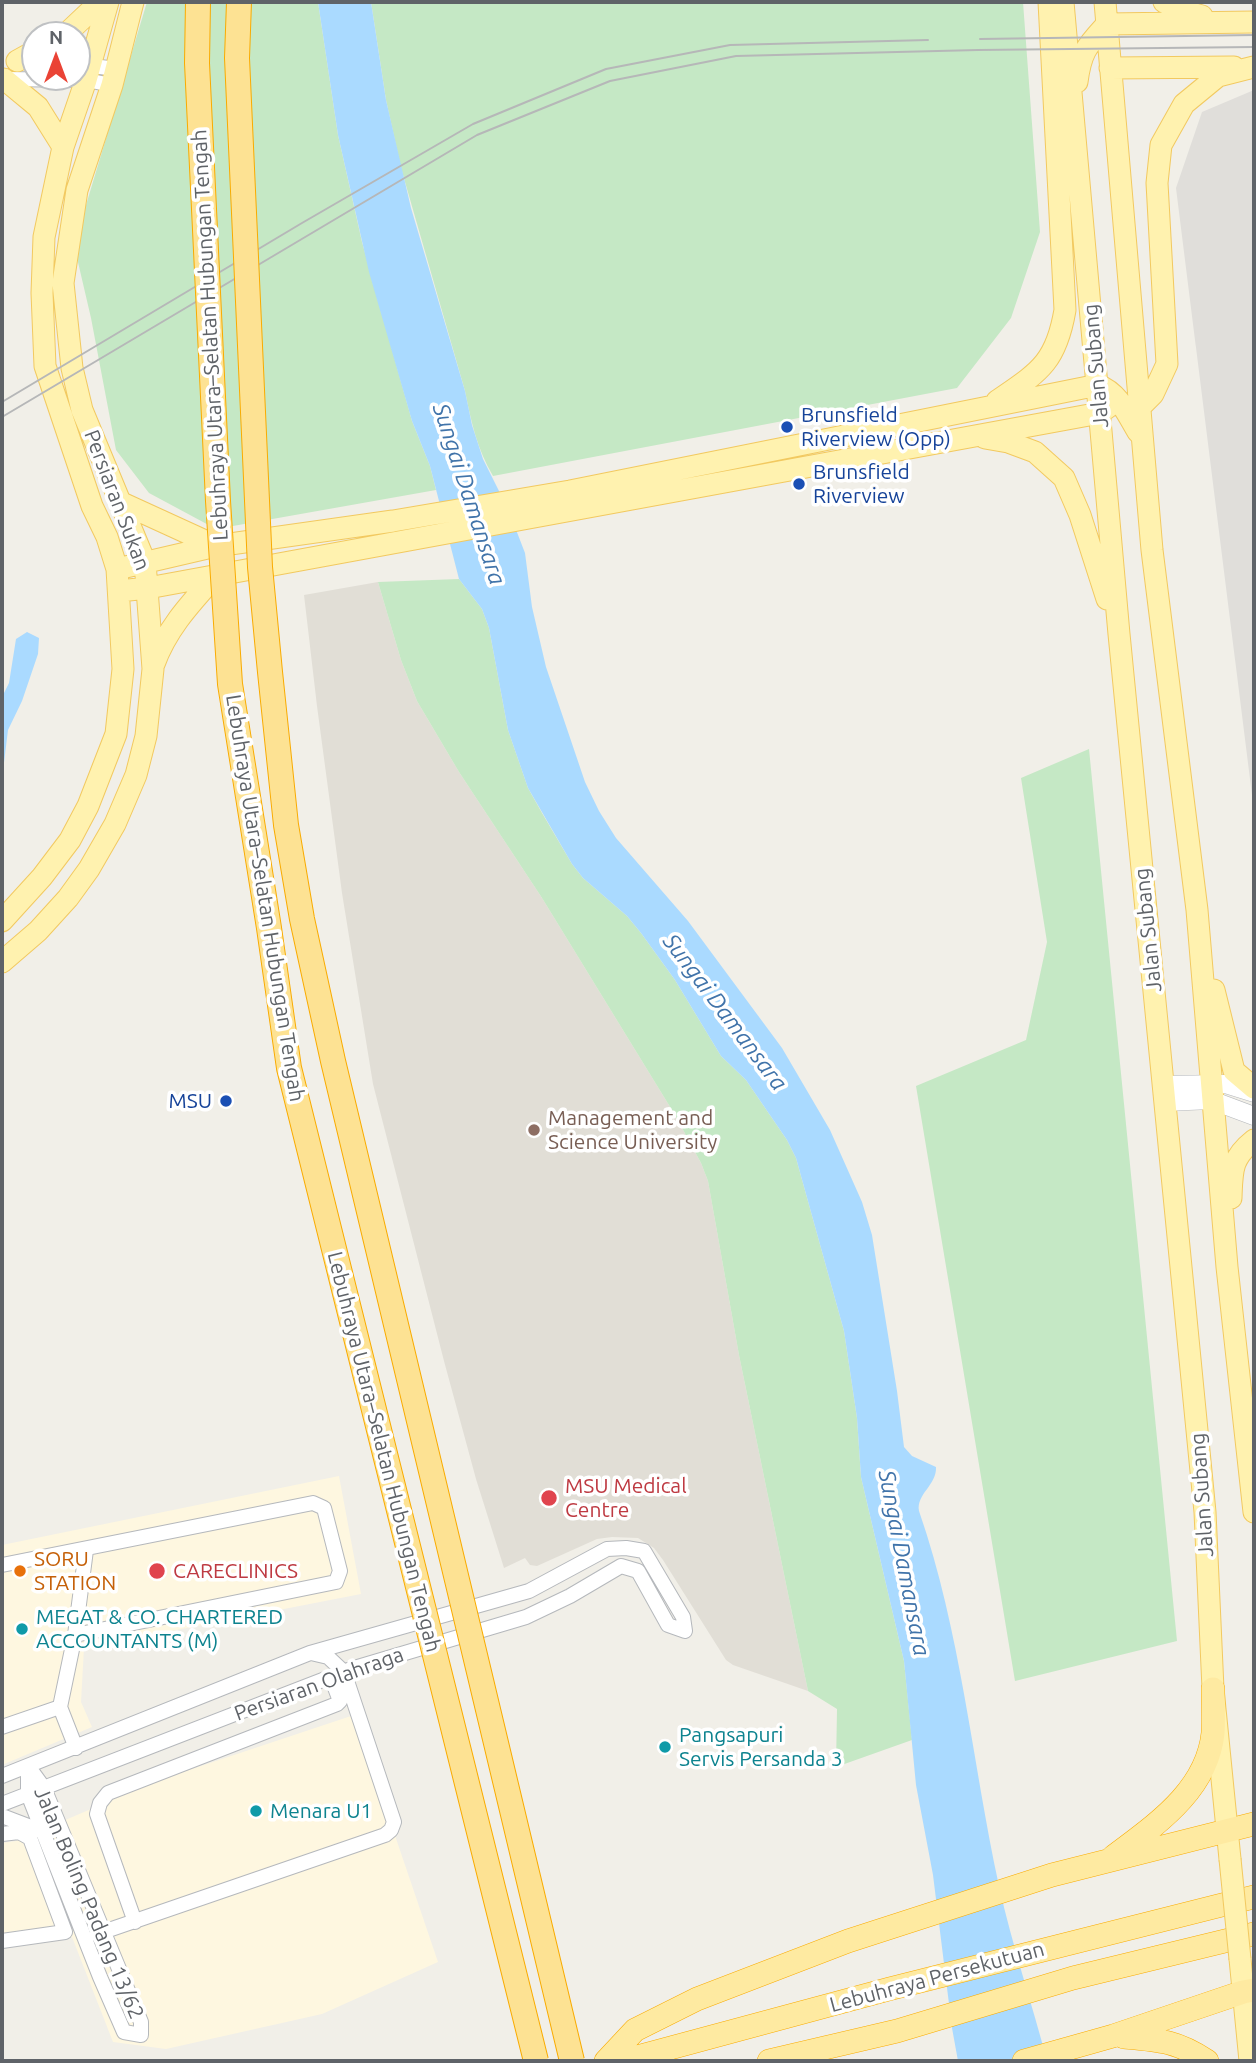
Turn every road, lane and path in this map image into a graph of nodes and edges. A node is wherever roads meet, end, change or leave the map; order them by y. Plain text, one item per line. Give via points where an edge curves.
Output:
1 (100, 2) edge
2 (108, 2) edge
3 (134, 2) edge
4 (198, 2) edge
5 (239, 2) edge
6 (1049, 2) edge
7 (1064, 2) edge
8 (1105, 2) edge
9 (1164, 2) edge
10 (80, 21) edge
11 (1231, 22) junction
12 (1254, 22) edge
13 (1107, 24) junction
14 (1087, 46) junction
15 (91, 52) edge
16 (16, 65) edge
17 (1254, 66) edge
18 (1110, 68) junction
19 (91, 71) edge
20 (114, 77) junction
21 (79, 91) edge
22 (1073, 111) junction
23 (63, 147) junction
24 (1136, 362) junction
25 (1098, 386) junction
26 (1119, 400) junction
27 (990, 406) junction
28 (1139, 408) junction
29 (1100, 412) junction
30 (972, 436) junction
31 (1142, 439) junction
32 (572, 500) junction
33 (122, 503) junction
34 (394, 532) junction
35 (216, 546) junction
36 (145, 562) junction
37 (117, 569) junction
38 (216, 575) junction
39 (148, 588) junction
40 (119, 591) junction
41 (1119, 634) junction
42 (153, 669) junction
43 (1197, 910) junction
44 (2, 921) edge
45 (2, 962) edge
46 (1254, 1090) edge
47 (1211, 1092) junction
48 (1164, 1093) junction
49 (1254, 1116) edge
50 (1254, 1140) edge
51 (1227, 1267) junction
52 (1254, 1512) edge
53 (86, 1550) junction
54 (2, 1566) edge
55 (75, 1635) junction
56 (310, 1653) junction
57 (338, 1674) junction
58 (1213, 1689) junction
59 (60, 1707) junction
60 (2, 1727) edge
61 (76, 1748) junction
62 (28, 1766) junction
63 (2, 1776) edge
64 (44, 1788) junction
65 (28, 1794) junction
66 (2, 1804) edge
67 (2, 1816) edge
68 (1254, 1824) edge
69 (1228, 1831) junction
70 (44, 1832) junction
71 (2, 1834) edge
72 (1105, 1863) junction
73 (1254, 1897) edge
74 (135, 1922) junction
75 (104, 1932) junction
76 (1254, 1934) edge
77 (84, 1938) junction
78 (2, 1941) edge
79 (119, 1970) junction
80 (100, 1977) junction
81 (1249, 1991) edge
82 (1113, 2036) junction
83 (536, 2061) edge
84 (572, 2061) edge
85 (606, 2061) edge
86 (622, 2061) edge
87 (769, 2061) edge
88 (1024, 2061) edge
89 (1207, 2061) edge
90 (1250, 2061) edge

1 - 10 main road
2 - 15 main road, Persiaran Sukan
3 - 20 main road, Persiaran Sukan
4 - 83 highway, Lebuhraya Utara–Selatan Hubungan Tengah, bridge via 197,77 230,684 289,1068
5 - 84 highway, Lebuhraya Utara–Selatan Hubungan Tengah, bridge via 237,58 260,567 286,825 332,1061
6 - 27 main road via 1065,310 1060,336 1046,364
7 - 14 main road
7 - 22 main road, Jalan Subang
8 - 13 main road, Jalan Subang
9 - 11 main road
11 - 12 main road
11 - 13 main road
13 - 14 main road
13 - 18 main road, Jalan Subang
14 - 18 main road
14 - 22 main road
16 - 23 main road
17 - 18 main road
17 - 28 main road via 1218,76 1184,104 1161,145 1157,183 1167,364 1153,394
18 - 24 main road, Jalan Subang
19 - 20 street
20 - 33 main road, Persiaran Sukan via 77,190 63,283 72,368 82,410
21 - 23 main road, Persiaran Sukan
22 - 25 main road, Jalan Subang
23 - 37 main road, Persiaran Sukan via 44,237 45,366
24 - 26 main road
24 - 28 main road, Jalan Subang
25 - 26 main road
25 - 27 main road
25 - 29 main road, Jalan Subang
26 - 29 main road
26 - 31 main road
27 - 32 main road
28 - 31 main road, Jalan Subang
29 - 30 main road
29 - 41 main road, Jalan Subang
30 - 32 main road
30 - 41 main road via 1035,452 1064,478
31 - 43 main road, Jalan Subang
32 - 34 main road
33 - 35 main road
33 - 36 main road, Persiaran Sukan
34 - 35 main road
34 - 38 main road
35 - 36 main road
36 - 37 main road
36 - 39 main road, Persiaran Sukan
37 - 40 main road, Persiaran Sukan
38 - 39 main road
38 - 42 main road via 178,617 160,646
39 - 40 main road
39 - 42 main road, Persiaran Sukan
40 - 44 main road, Persiaran Sukan via 123,669 116,734 70,840
41 - 48 main road, Jalan Subang
42 - 45 main road, Persiaran Sukan via 146,736 136,775 115,824 68,898
43 - 46 main road via 1229,1057 1234,1071
43 - 47 main road, Jalan Subang
46 - 47 street via 1225,1084
47 - 48 street
47 - 49 street
47 - 51 main road, Jalan Subang
48 - 58 main road, Jalan Subang via 1205,1512
50 - 51 main road via 1237,1154 1232,1172
51 - 52 main road, Jalan Subang
53 - 54 street
53 - 55 street
53 - 55 street via 313,1503 324,1508 340,1571 336,1583
55 - 59 street
56 - 57 street via 328,1657
56 - 57 street, Persiaran Olahraga via 529,1591 607,1549 643,1551 683,1617 685,1631 668,1625 638,1570 621,1566 526,1617
56 - 61 street, Persiaran Olahraga
57 - 64 street, Persiaran Olahraga
57 - 74 street via 337,1704 108,1793 100,1802 97,1814
57 - 74 street via 394,1822 391,1830
58 - 69 main road, Jalan Subang
58 - 72 highway via 1213,1735 1189,1791 1162,1820
59 - 60 street
59 - 61 street
61 - 62 street, Persiaran Olahraga
62 - 63 street, Persiaran Olahraga
62 - 64 street, Jalan Boling Padang 13/62
62 - 65 street, Jalan Boling Padang 13/62
64 - 65 street, Persiaran Olahraga
64 - 75 street, Jalan Boling Padang 13/62
65 - 66 street, Persiaran Olahraga
65 - 70 street, Jalan Boling Padang 13/62
67 - 70 street
68 - 69 highway
69 - 72 highway
69 - 81 main road, Jalan Subang, bridge via 1240,1959
70 - 77 street, Jalan Boling Padang 13/62
71 - 78 street via 19,1832 30,1838 65,1932
72 - 85 highway via 1052,1875 848,1941 697,1999 635,2030
73 - 86 highway, Lebuhraya Persekutuan
74 - 75 street
75 - 77 street
75 - 79 street, Jalan Boling Padang 13/62
76 - 87 highway, Lebuhraya Persekutuan
77 - 80 street, Jalan Boling Padang 13/62
79 - 80 street
79 - 80 street, Jalan Boling Padang 13/62 via 141,2022 141,2035 124,2032
81 - 82 highway
81 - 90 main road, Jalan Subang
82 - 88 highway
82 - 89 highway via 1185,2046

